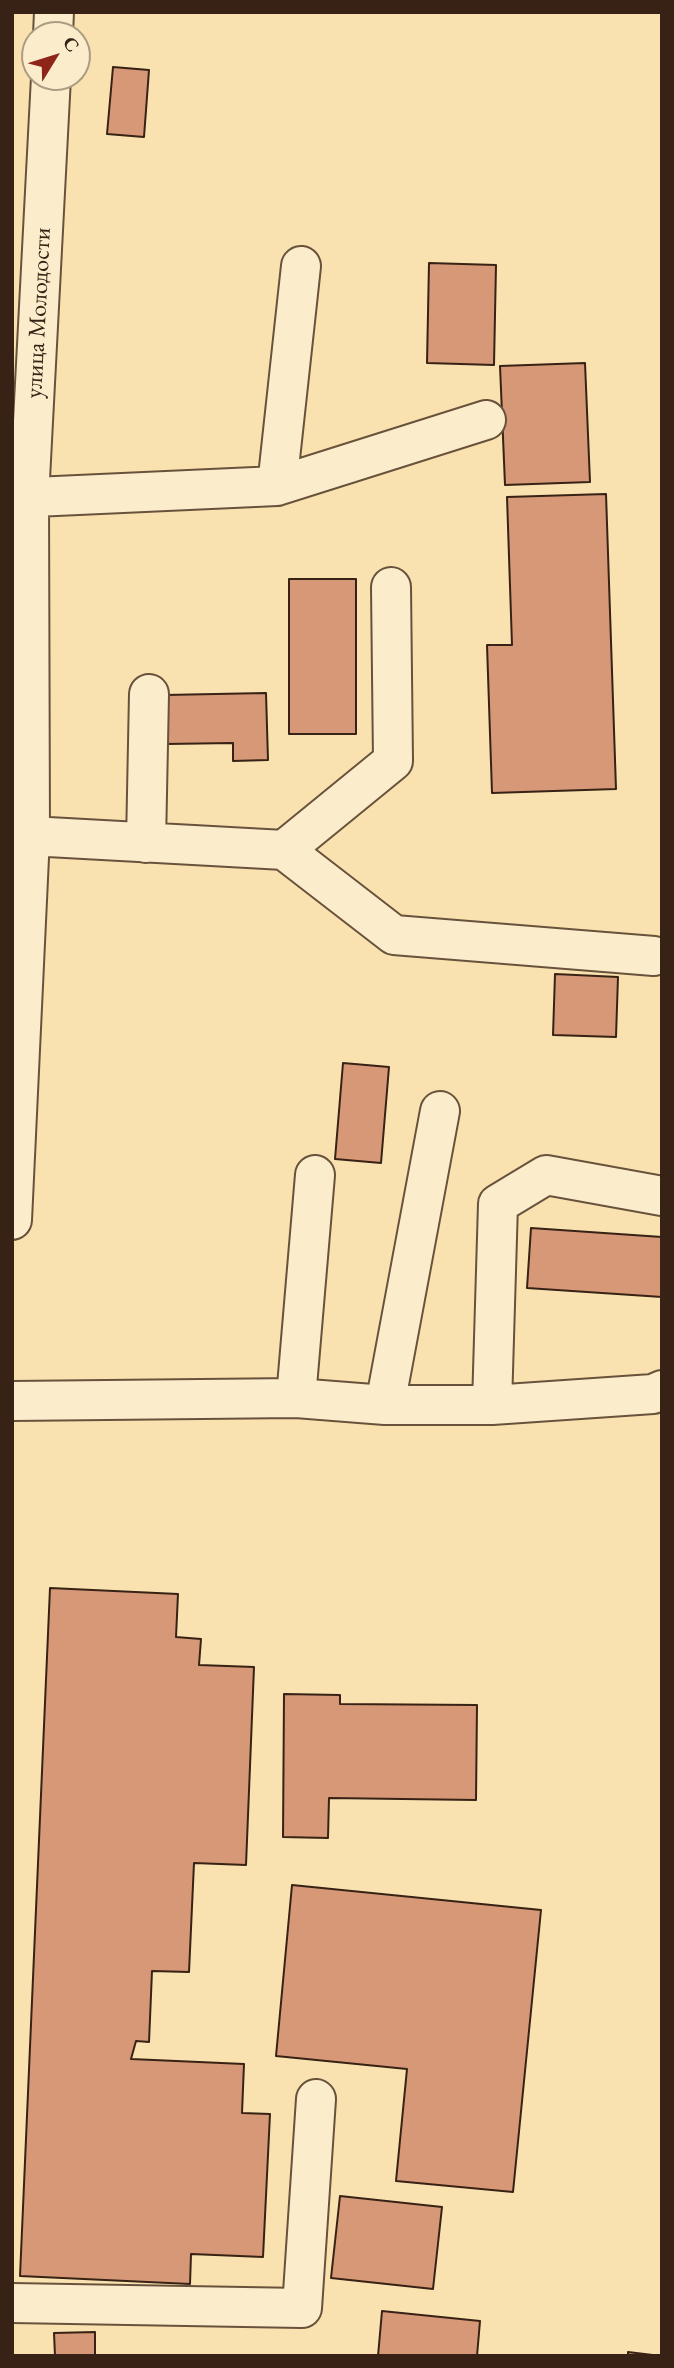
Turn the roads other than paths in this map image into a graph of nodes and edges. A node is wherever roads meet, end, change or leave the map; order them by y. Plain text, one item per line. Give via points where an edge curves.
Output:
1 (50, 91) edge
2 (301, 266) dead end
3 (486, 420) dead end
4 (277, 486) junction
5 (20, 498) edge
6 (391, 587) dead end
7 (149, 694) dead end
8 (30, 836) junction
9 (146, 843) junction
10 (284, 850) junction
11 (654, 956) dead end
12 (440, 1111) dead end
13 (315, 1175) dead end
14 (662, 1196) edge
15 (12, 1220) edge
16 (662, 1390) edge
17 (296, 1398) junction
18 (12, 1401) edge
19 (385, 1405) junction
20 (492, 1405) junction
21 (316, 2099) dead end
22 (12, 2303) edge

1 - 5 street, улица Молодости
2 - 4 street
3 - 4 street
4 - 5 street
5 - 8 street, улица Молодости
6 - 10 street via 393,761
7 - 9 street
8 - 9 street
8 - 15 street, улица Молодости
9 - 10 street
10 - 11 street via 394,935
12 - 19 street
13 - 17 street
14 - 20 street via 546,1175 498,1204
16 - 20 street
17 - 18 street
17 - 19 street
19 - 20 street
21 - 22 street via 302,2308

